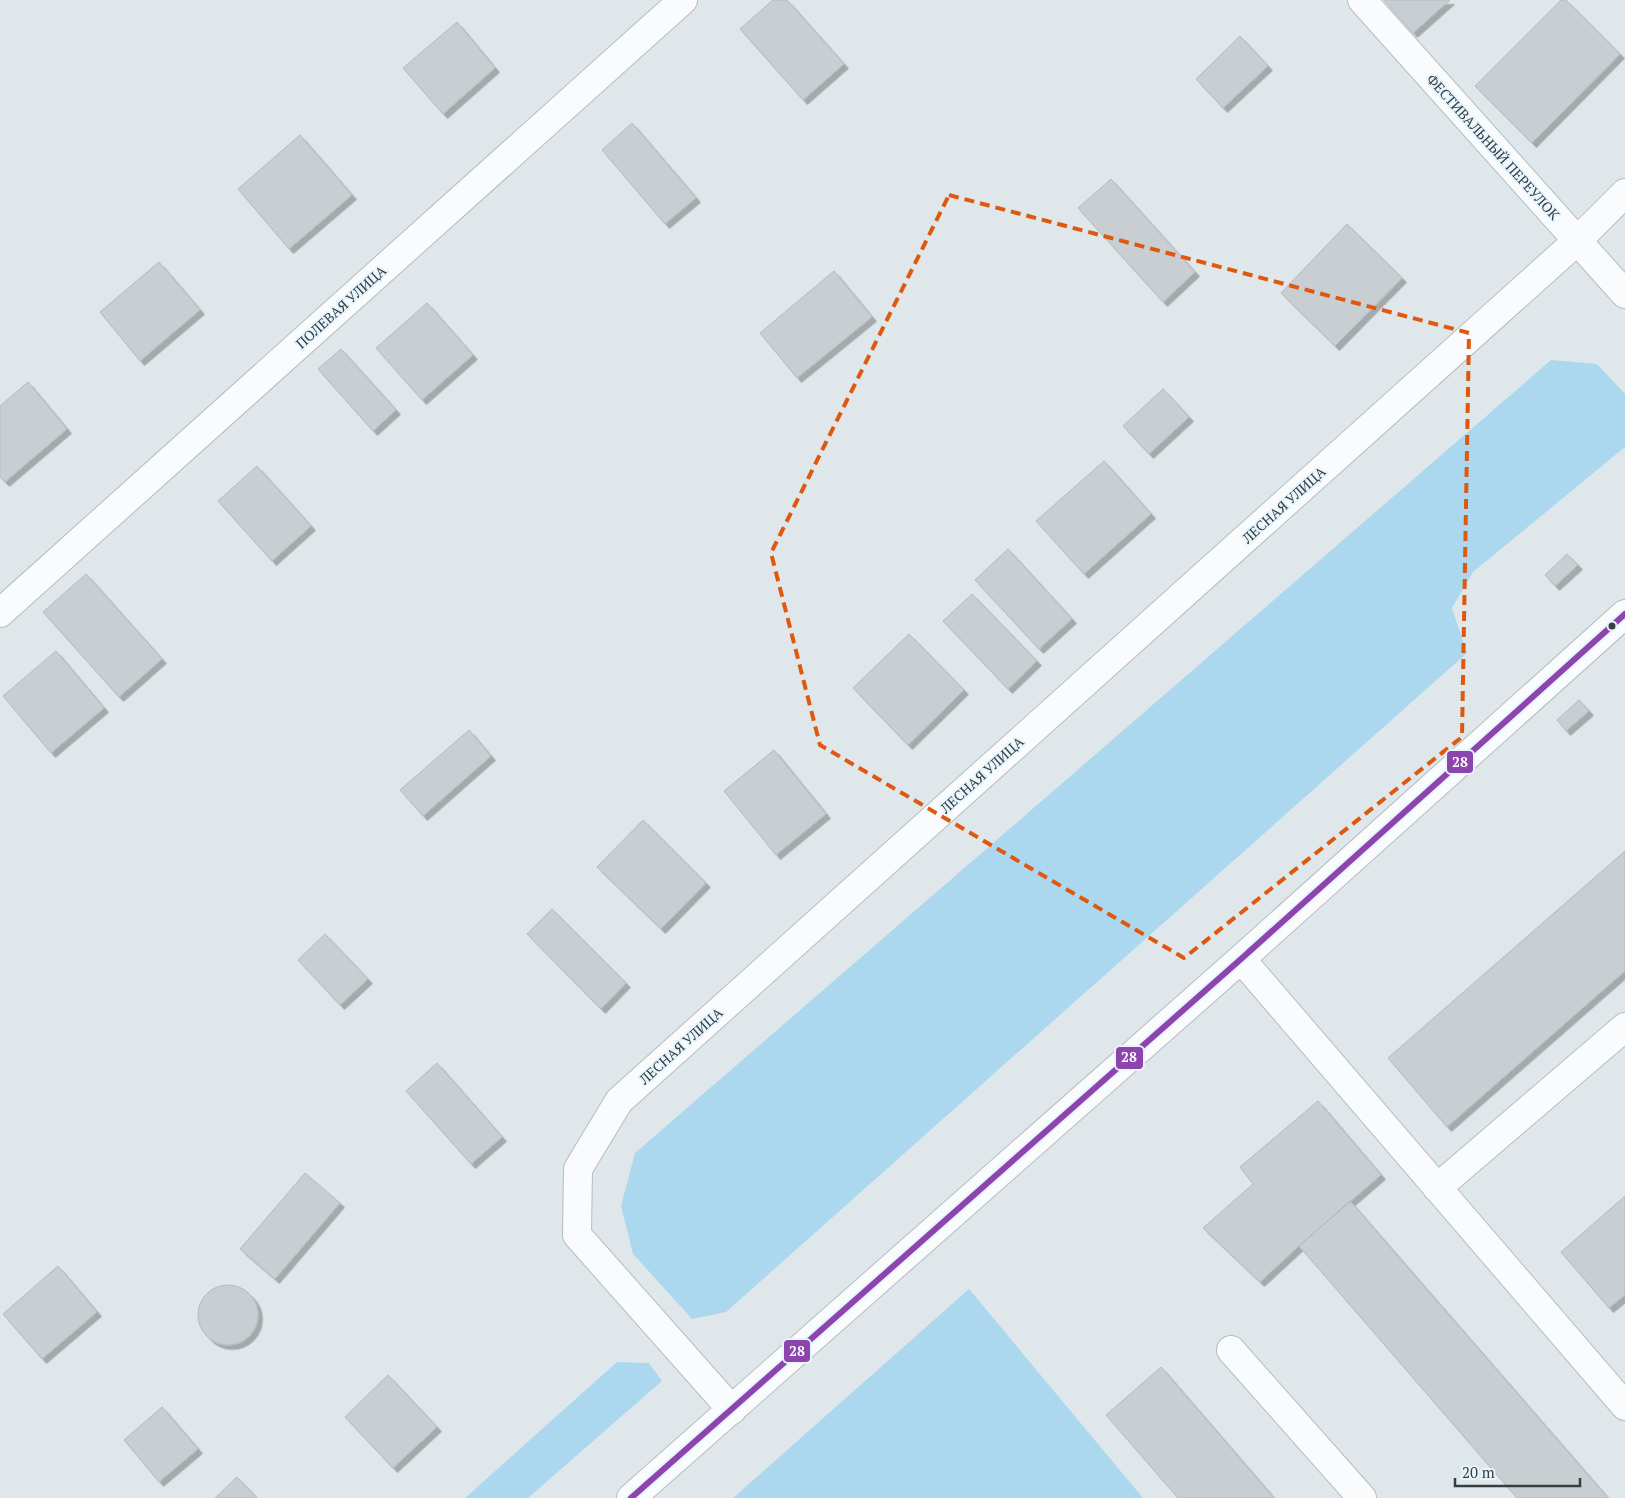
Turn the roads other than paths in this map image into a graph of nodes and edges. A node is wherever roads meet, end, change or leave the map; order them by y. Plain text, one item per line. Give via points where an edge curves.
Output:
1 (683, 0) edge
2 (1362, 0) edge
3 (1625, 194) edge
4 (1578, 241) junction
5 (1625, 294) edge
6 (0, 613) edge
7 (1625, 614) edge
8 (1241, 959) junction
9 (1625, 1028) edge
10 (1437, 1188) junction
11 (1231, 1350) dead end
12 (1625, 1406) edge
13 (732, 1410) junction
14 (634, 1497) edge
15 (1362, 1498) edge

1 - 6 street, ПОЛЕВАЯ УЛИЦА
2 - 4 street, ФЕСТИВАЛЬНЫЙ ПЕРЕУЛОК
3 - 4 street, ЛЕСНАЯ УЛИЦА
4 - 5 street, ФЕСТИВАЛЬНЫЙ ПЕРЕУЛОК
4 - 13 street, ЛЕСНАЯ УЛИЦА via 619,1101 578,1169 577,1235
7 - 8 street
8 - 10 street
8 - 13 street
9 - 10 street
10 - 12 street
11 - 15 street
13 - 14 street

